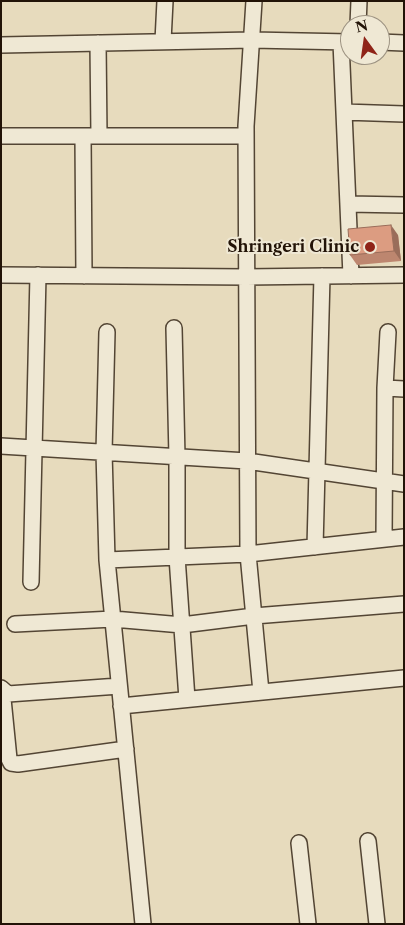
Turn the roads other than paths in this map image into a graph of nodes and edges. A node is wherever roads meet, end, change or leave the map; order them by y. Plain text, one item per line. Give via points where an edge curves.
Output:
1 (165, 1) edge
2 (254, 1) edge
3 (359, 1) edge
4 (358, 15) edge
5 (252, 40) junction
6 (163, 41) junction
7 (340, 42) edge
8 (390, 42) edge
9 (98, 43) junction
10 (404, 43) edge
11 (1, 45) edge
12 (345, 65) edge
13 (344, 112) junction
14 (404, 114) edge
15 (1, 136) edge
16 (83, 136) junction
17 (100, 136) junction
18 (246, 136) junction
19 (348, 204) junction
20 (404, 205) edge
21 (1, 275) edge
22 (38, 275) junction
23 (404, 275) edge
24 (84, 276) junction
25 (322, 276) junction
26 (351, 276) junction
27 (246, 277) junction
28 (174, 328) dead end
29 (107, 332) dead end
30 (388, 332) dead end
31 (385, 388) junction
32 (404, 389) edge
33 (1, 446) edge
34 (34, 448) junction
35 (104, 452) junction
36 (177, 457) junction
37 (247, 461) junction
38 (318, 472) junction
39 (384, 481) junction
40 (404, 484) edge
41 (404, 537) edge
42 (384, 539) junction
43 (315, 547) junction
44 (248, 554) junction
45 (177, 557) junction
46 (107, 560) junction
47 (31, 582) dead end
48 (404, 604) edge
49 (254, 616) junction
50 (113, 619) junction
51 (15, 624) dead end
52 (182, 625) junction
53 (404, 678) edge
54 (120, 686) junction
55 (1, 688) edge
56 (261, 692) junction
57 (187, 700) junction
58 (121, 706) junction
59 (126, 749) junction
60 (368, 841) dead end
61 (299, 843) dead end
62 (143, 924) edge
63 (308, 924) edge
64 (377, 924) edge

1 - 6 street
2 - 5 street
3 - 4 street
5 - 6 street
5 - 7 street
5 - 18 street
6 - 9 street
8 - 10 street
9 - 11 street
9 - 17 street
12 - 13 street
13 - 14 street
13 - 19 street
15 - 16 street
16 - 17 street
16 - 24 street
17 - 18 street
18 - 27 street
19 - 20 street
19 - 26 street
21 - 22 street
22 - 24 street
22 - 34 street
23 - 26 street
24 - 27 street
25 - 26 street
25 - 27 street
25 - 38 street
27 - 37 street
28 - 36 street
29 - 35 street
30 - 31 street
31 - 32 street
31 - 39 street
33 - 34 street
34 - 35 street
34 - 47 street
35 - 36 street
35 - 46 street
36 - 37 street
36 - 45 street
37 - 38 street
37 - 44 street
38 - 39 street
38 - 43 street
39 - 40 street
39 - 42 street
41 - 42 street
42 - 43 street
43 - 44 street
44 - 45 street
44 - 49 street
45 - 46 street
45 - 52 street
46 - 50 street
48 - 49 street
49 - 52 street
49 - 56 street
50 - 51 street
50 - 52 street
50 - 54 street
52 - 57 street
53 - 56 street
54 - 55 street via 8,694
54 - 58 street
55 - 59 street via 9,759 14,765
56 - 57 street
57 - 58 street
58 - 59 street
59 - 62 street
60 - 64 street
61 - 63 street

